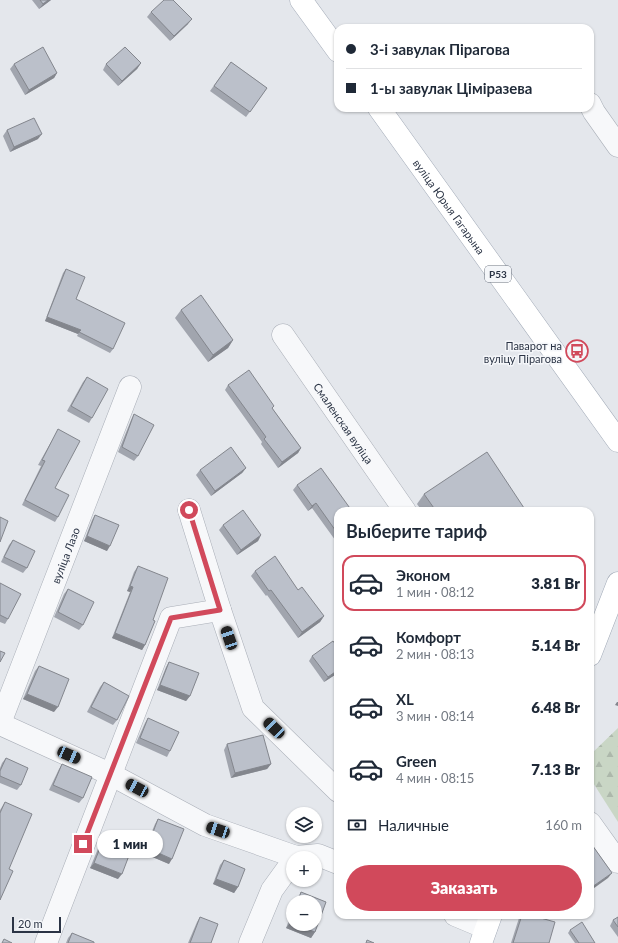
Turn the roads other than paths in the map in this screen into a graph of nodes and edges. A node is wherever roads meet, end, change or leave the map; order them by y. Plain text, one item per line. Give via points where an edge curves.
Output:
1 (301, 0) edge
2 (334, 45) edge
3 (382, 112) edge
4 (594, 112) edge
5 (618, 146) edge
6 (283, 335) dead end
7 (130, 387) dead end
8 (618, 440) edge
9 (402, 507) edge
10 (189, 510) dead end
11 (618, 583) edge
12 (220, 610) junction
13 (594, 645) edge
14 (0, 723) edge
15 (110, 774) junction
16 (334, 787) edge
17 (594, 829) edge
18 (286, 855) edge
19 (322, 857) edge
20 (334, 861) edge
21 (618, 862) edge
22 (286, 871) edge
23 (464, 919) edge
24 (486, 929) edge
25 (46, 943) edge
26 (250, 943) edge

1 - 2 main road
3 - 8 main road, вуліца Юрыя Гагарына / Р53
4 - 5 street
6 - 9 street, Смаленская вуліца
7 - 14 street, вуліца Лазо
10 - 12 street
11 - 13 main road
12 - 15 street via 171,618
12 - 16 street via 253,708
14 - 15 street
15 - 18 street via 205,826
15 - 25 street
17 - 21 street
19 - 20 street
22 - 26 street via 272,890
23 - 24 street

